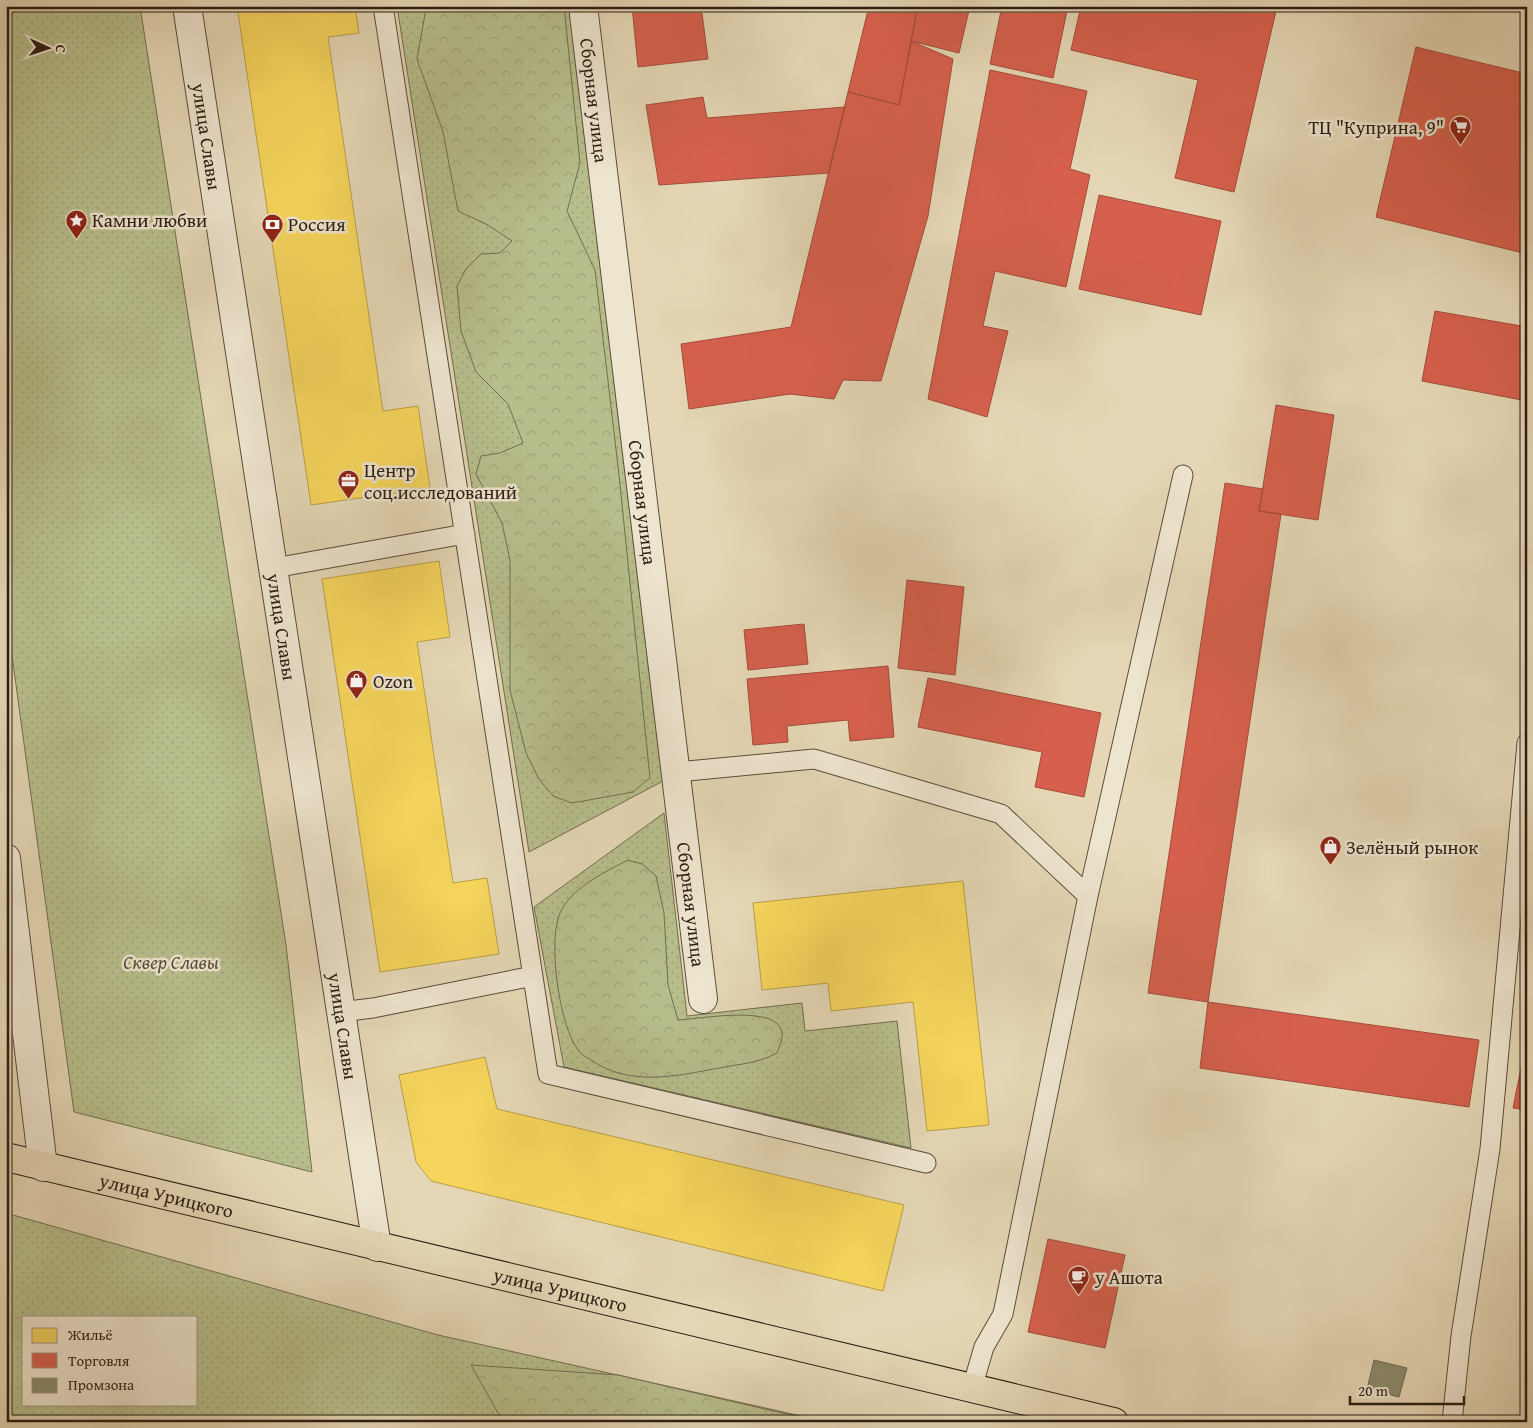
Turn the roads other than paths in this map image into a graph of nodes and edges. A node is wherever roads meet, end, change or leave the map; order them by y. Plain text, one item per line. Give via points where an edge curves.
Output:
1 (187, 6) edge
2 (383, 6) edge
3 (583, 6) edge
4 (1183, 475) dead end
5 (464, 534) junction
6 (274, 568) junction
7 (1527, 743) edge
8 (677, 772) junction
9 (6, 858) edge
10 (1088, 896) junction
11 (533, 976) junction
12 (703, 999) dead end
13 (340, 1012) junction
14 (6, 1158) edge
15 (926, 1163) dead end
16 (43, 1166) junction
17 (377, 1247) junction
18 (972, 1388) junction
19 (1114, 1422) edge
20 (1452, 1422) edge

1 - 6 street, улица Славы
2 - 5 lane
3 - 8 street, Сборная улица
4 - 10 lane
5 - 6 lane
5 - 11 lane
6 - 13 street, улица Славы
7 - 20 lane via 1490,1149
8 - 10 lane via 814,759 1001,814
8 - 12 street, Сборная улица
9 - 16 street
10 - 18 lane via 1003,1314 984,1347
11 - 13 lane
11 - 15 lane via 548,1074
13 - 17 street, улица Славы
14 - 16 main road, улица Урицкого
16 - 17 main road, улица Урицкого
17 - 18 main road, улица Урицкого
18 - 19 main road, улица Урицкого

